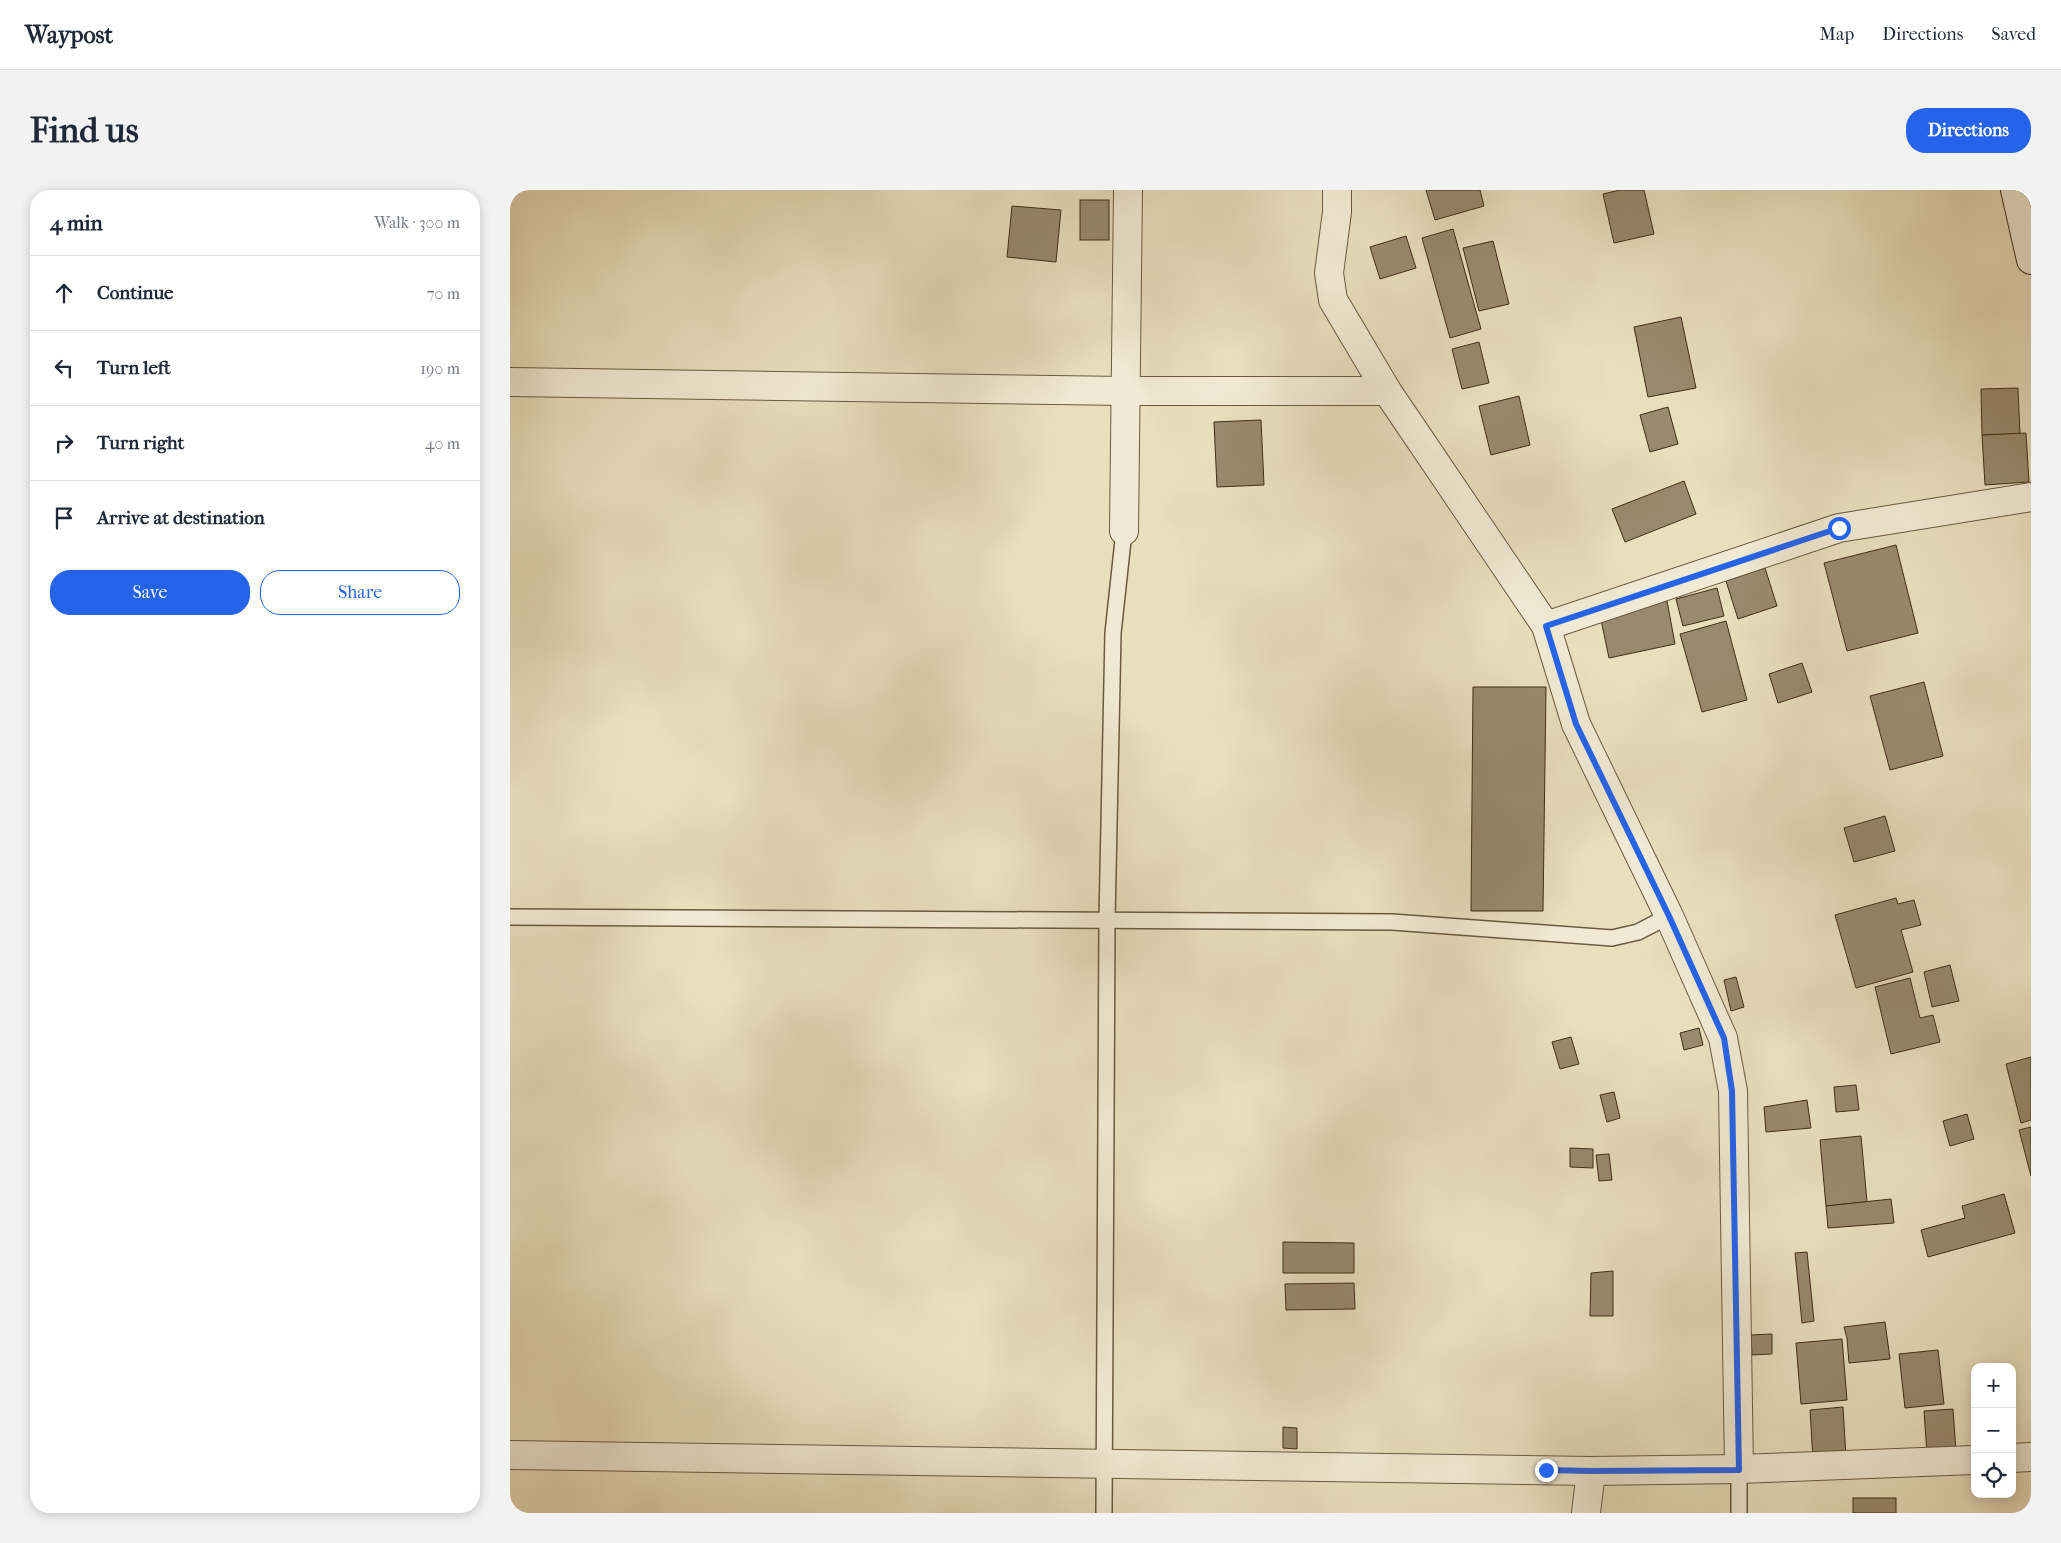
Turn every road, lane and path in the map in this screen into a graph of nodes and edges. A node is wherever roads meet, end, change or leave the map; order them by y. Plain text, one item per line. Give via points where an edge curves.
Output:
1 (1128, 190) edge
2 (1337, 190) edge
3 (2015, 190) edge
4 (2031, 260) edge
5 (510, 382) edge
6 (1126, 391) junction
7 (1387, 391) junction
8 (2031, 497) edge
9 (1124, 531) joint
10 (1546, 626) junction
11 (1669, 916) junction
12 (510, 918) edge
13 (1107, 920) junction
14 (510, 1454) edge
15 (2031, 1457) edge
16 (2016, 1458) edge
17 (1971, 1460) edge
18 (1105, 1463) junction
19 (1739, 1470) junction
20 (1591, 1471) junction
21 (1104, 1513) edge
22 (1586, 1513) edge
23 (1739, 1513) edge

1 - 6 street
2 - 7 street via 1329,273 1333,300
3 - 4 street
5 - 6 street
6 - 7 street
6 - 9 street
7 - 10 street
8 - 10 street via 1839,528
9 - 13 lane via 1112,633
10 - 11 street via 1576,724
11 - 13 lane via 1638,932 1612,938 1392,922
11 - 19 street via 1724,1038 1732,1091
12 - 13 lane
13 - 18 lane
14 - 18 street
15 - 16 street
17 - 19 street
18 - 20 street
18 - 21 lane
19 - 20 street
19 - 23 lane
20 - 22 street

